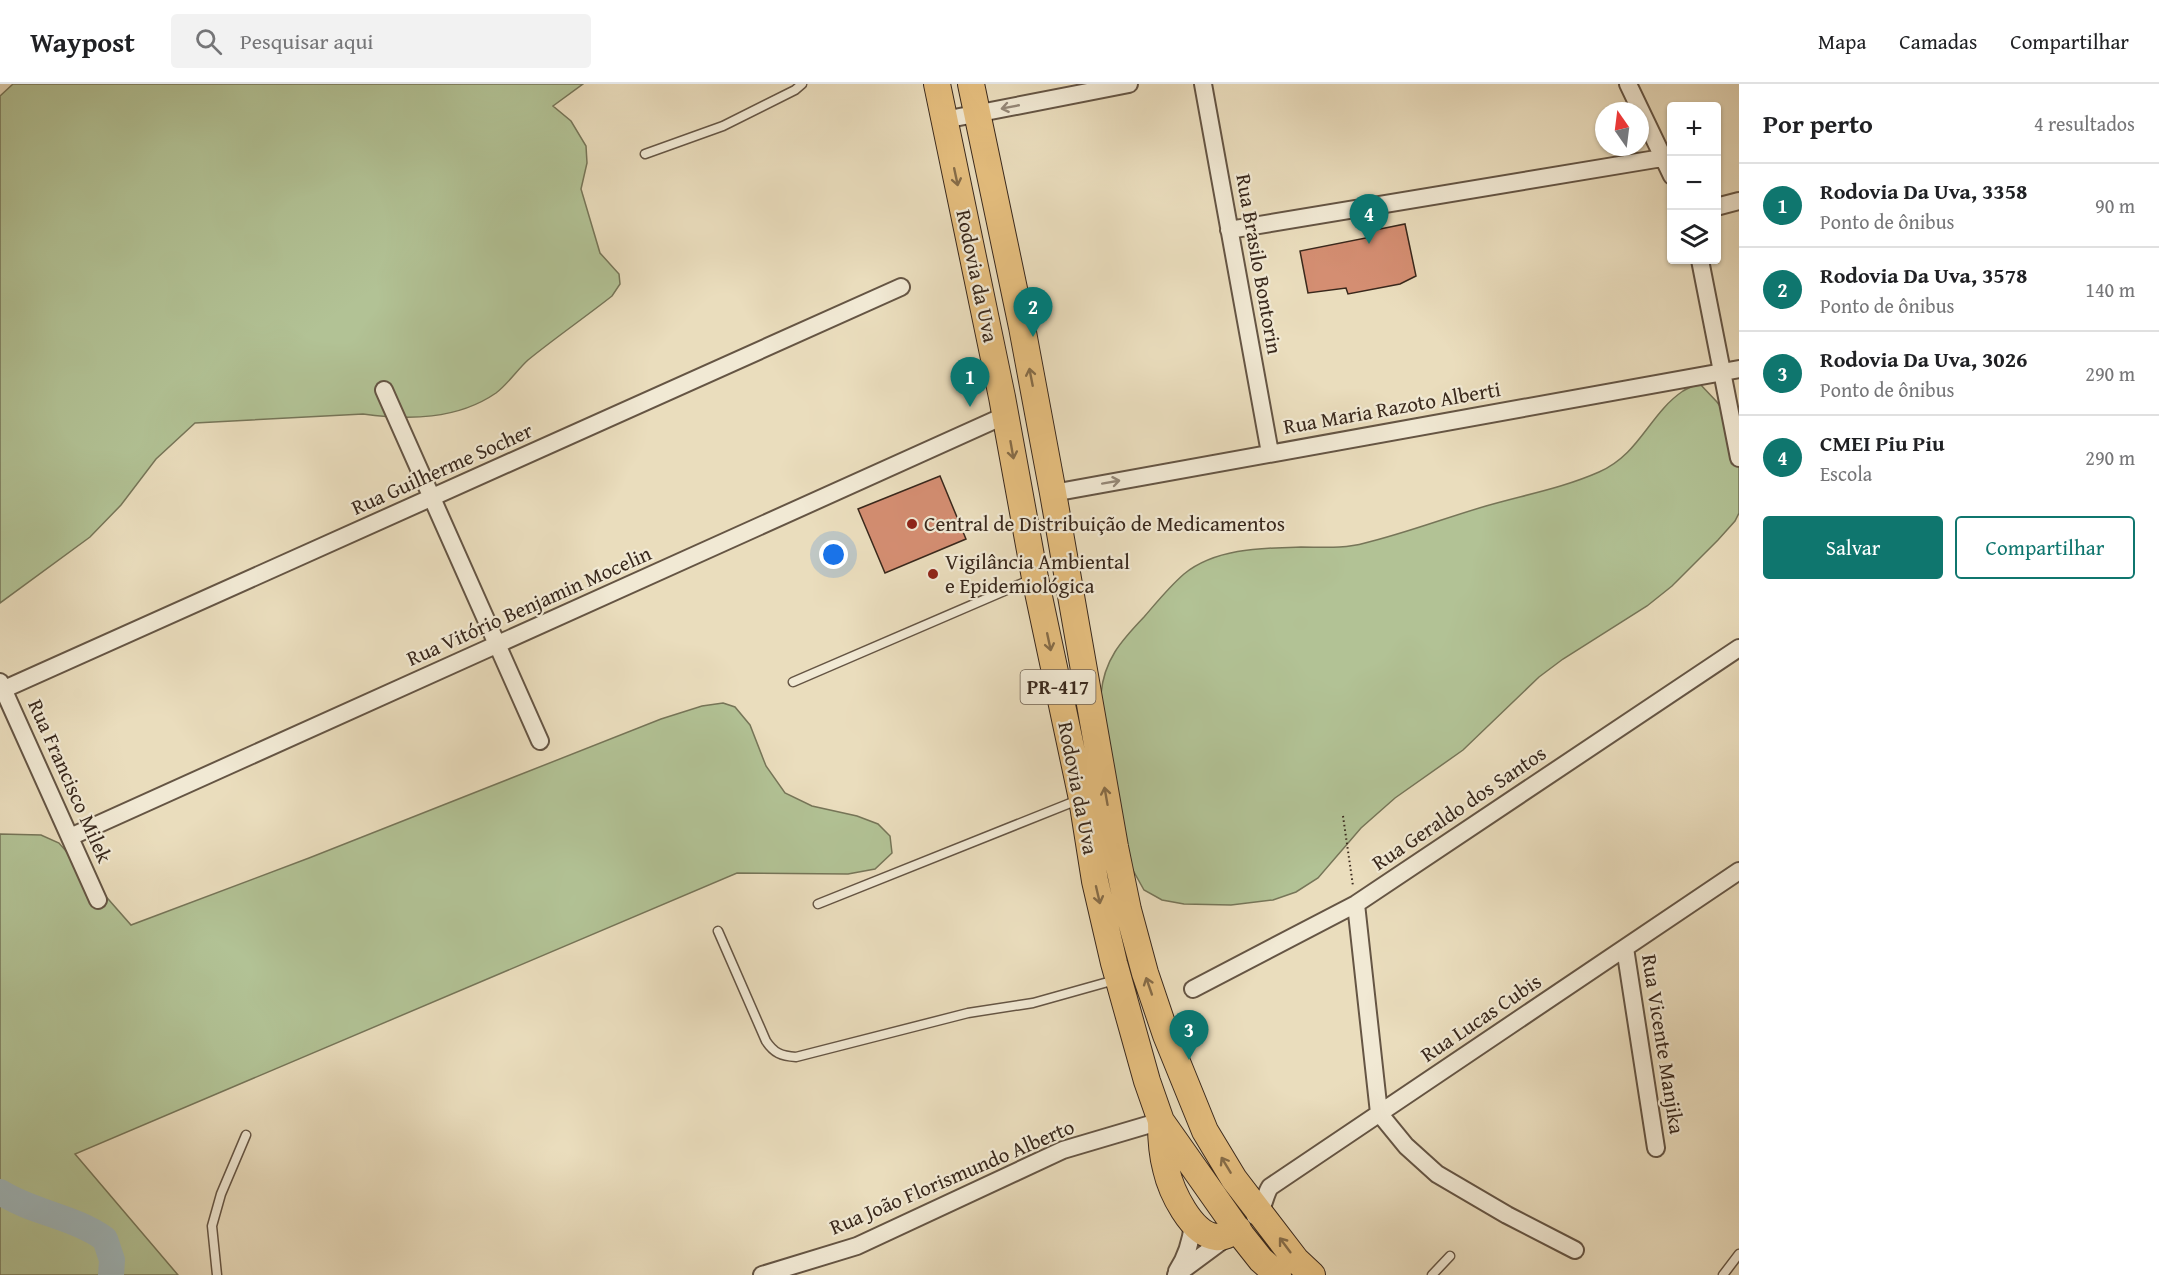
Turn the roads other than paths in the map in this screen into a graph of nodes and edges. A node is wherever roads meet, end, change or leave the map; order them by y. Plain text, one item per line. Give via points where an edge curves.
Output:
1 (802, 84) edge
2 (937, 84) edge
3 (971, 84) edge
4 (1129, 84) edge
5 (1203, 84) edge
6 (1628, 84) edge
7 (977, 113) junction
8 (944, 120) junction
9 (645, 154) dead end
10 (1662, 158) junction
11 (1667, 168) edge
12 (1739, 201) edge
13 (1721, 206) edge
14 (1229, 230) junction
15 (1701, 264) edge
16 (901, 287) dead end
17 (1731, 370) edge
18 (384, 390) dead end
19 (1006, 415) junction
20 (1270, 453) junction
21 (1739, 459) edge
22 (1053, 493) junction
23 (432, 498) junction
24 (1035, 578) junction
25 (497, 644) junction
26 (1739, 648) edge
27 (793, 682) dead end
28 (1, 687) edge
29 (540, 741) dead end
30 (1082, 799) junction
31 (70, 837) junction
32 (1739, 871) edge
33 (98, 900) dead end
34 (818, 904) dead end
35 (1356, 904) junction
36 (718, 931) dead end
37 (1625, 948) junction
38 (1118, 979) junction
39 (1193, 988) dead end
40 (1379, 1113) junction
41 (1161, 1121) junction
42 (246, 1135) dead end
43 (1656, 1148) dead end
44 (1260, 1212) junction
45 (1193, 1224) junction
46 (1238, 1229) junction
47 (1575, 1250) dead end
48 (1739, 1254) edge
49 (1449, 1256) dead end
50 (218, 1275) edge
51 (763, 1275) edge
52 (1175, 1275) edge
53 (1278, 1275) edge
54 (1312, 1275) edge
55 (1432, 1275) edge
56 (1723, 1275) edge

1 - 9 lane via 723,126
2 - 8 main road, Rodovia da Uva / PR-417
3 - 7 main road, Rodovia da Uva / PR-417
4 -> 7 street
5 - 14 street, Rua Brasilo Bontorin
6 - 10 street
7 - 8 street
22 -> 7 main road, Rodovia da Uva / PR-417
8 -> 19 main road, Rodovia da Uva / PR-417
10 - 11 street
10 - 14 street
12 - 13 street
14 - 20 street, Rua Brasilo Bontorin
15 - 17 street
16 - 23 street, Rua Guilherme Socher
17 - 20 street, Rua Maria Razoto Alberti
17 - 21 street
18 - 23 street
19 -> 24 main road, Rodovia da Uva / PR-417
19 - 25 street, Rua Vitório Benjamin Mocelin
22 -> 20 street, Rua Maria Razoto Alberti
44 -> 22 main road, Rodovia da Uva / PR-417 via 1205,1131 1145,973 1115,846
23 - 25 street
23 - 28 street, Rua Guilherme Socher
24 - 27 lane
24 -> 30 main road, Rodovia da Uva / PR-417
25 - 29 street
25 - 31 street, Rua Vitório Benjamin Mocelin
26 - 35 street, Rua Geraldo dos Santos
28 - 31 street, Rua Francisco Milek
30 - 34 lane
30 -> 38 main road, Rodovia da Uva / PR-417 via 1095,881
31 - 33 street, Rua Francisco Milek
32 - 37 street, Rua Lucas Cubis
35 - 39 street, Rua Geraldo dos Santos
35 - 40 street
36 - 38 lane via 766,1041 772,1051 783,1056 795,1057 983,1010 1033,1003
37 - 40 street, Rua Lucas Cubis
37 - 43 street, Rua Vicente Manjika
38 - 41 main road, Rodovia da Uva / PR-417
40 - 44 street, Rua Lucas Cubis via 1270,1187
40 - 47 street via 1406,1146 1437,1174
41 - 45 main road via 1166,1171
41 - 46 main road, Rodovia da Uva / PR-417
41 - 51 street, Rua João Florismundo Alberto via 1063,1150 857,1246
42 - 50 lane via 212,1226
44 - 46 street
54 -> 44 main road, Rodovia da Uva / PR-417
45 - 46 main road via 1218,1237
45 - 52 street via 1186,1256
46 - 52 street
46 - 53 main road, Rodovia da Uva / PR-417
48 - 56 lane
49 - 55 lane

